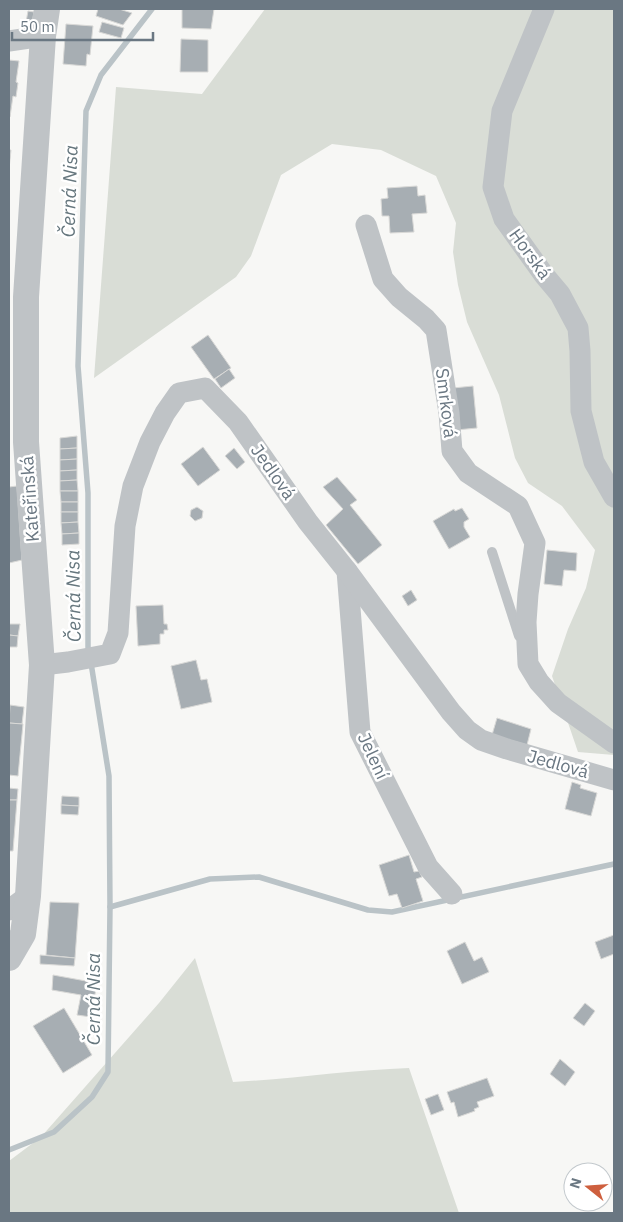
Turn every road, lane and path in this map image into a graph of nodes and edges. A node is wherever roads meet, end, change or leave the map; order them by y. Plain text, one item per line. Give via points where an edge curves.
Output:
1 (47, 9) edge
2 (544, 9) edge
3 (44, 36) junction
4 (9, 41) edge
5 (366, 225) dead end
6 (614, 498) edge
7 (492, 552) dead end
8 (347, 571) junction
9 (528, 664) junction
10 (42, 665) junction
11 (614, 743) edge
12 (614, 780) edge
13 (452, 894) dead end
14 (18, 903) edge
15 (9, 958) edge

1 - 3 street, Kateřinská
2 - 6 street, Horská via 502,111 493,187 504,219 560,294 578,328 581,411 594,462
3 - 4 street
3 - 10 street, Kateřinská via 26,297 26,442
5 - 9 street, Smrková via 383,280 436,330 452,451 468,472 518,506 535,543 526,622
7 - 9 lane
8 - 10 street, Jedlová via 308,522 238,422 205,388 179,393 150,442 133,486 125,526 118,633 110,654
8 - 12 street, Jedlová via 467,730 482,740 507,749
8 - 13 street, Jelení via 360,732 428,867
9 - 11 street via 558,703
10 - 14 street, Kateřinská
14 - 15 street, Kateřinská via 23,934

